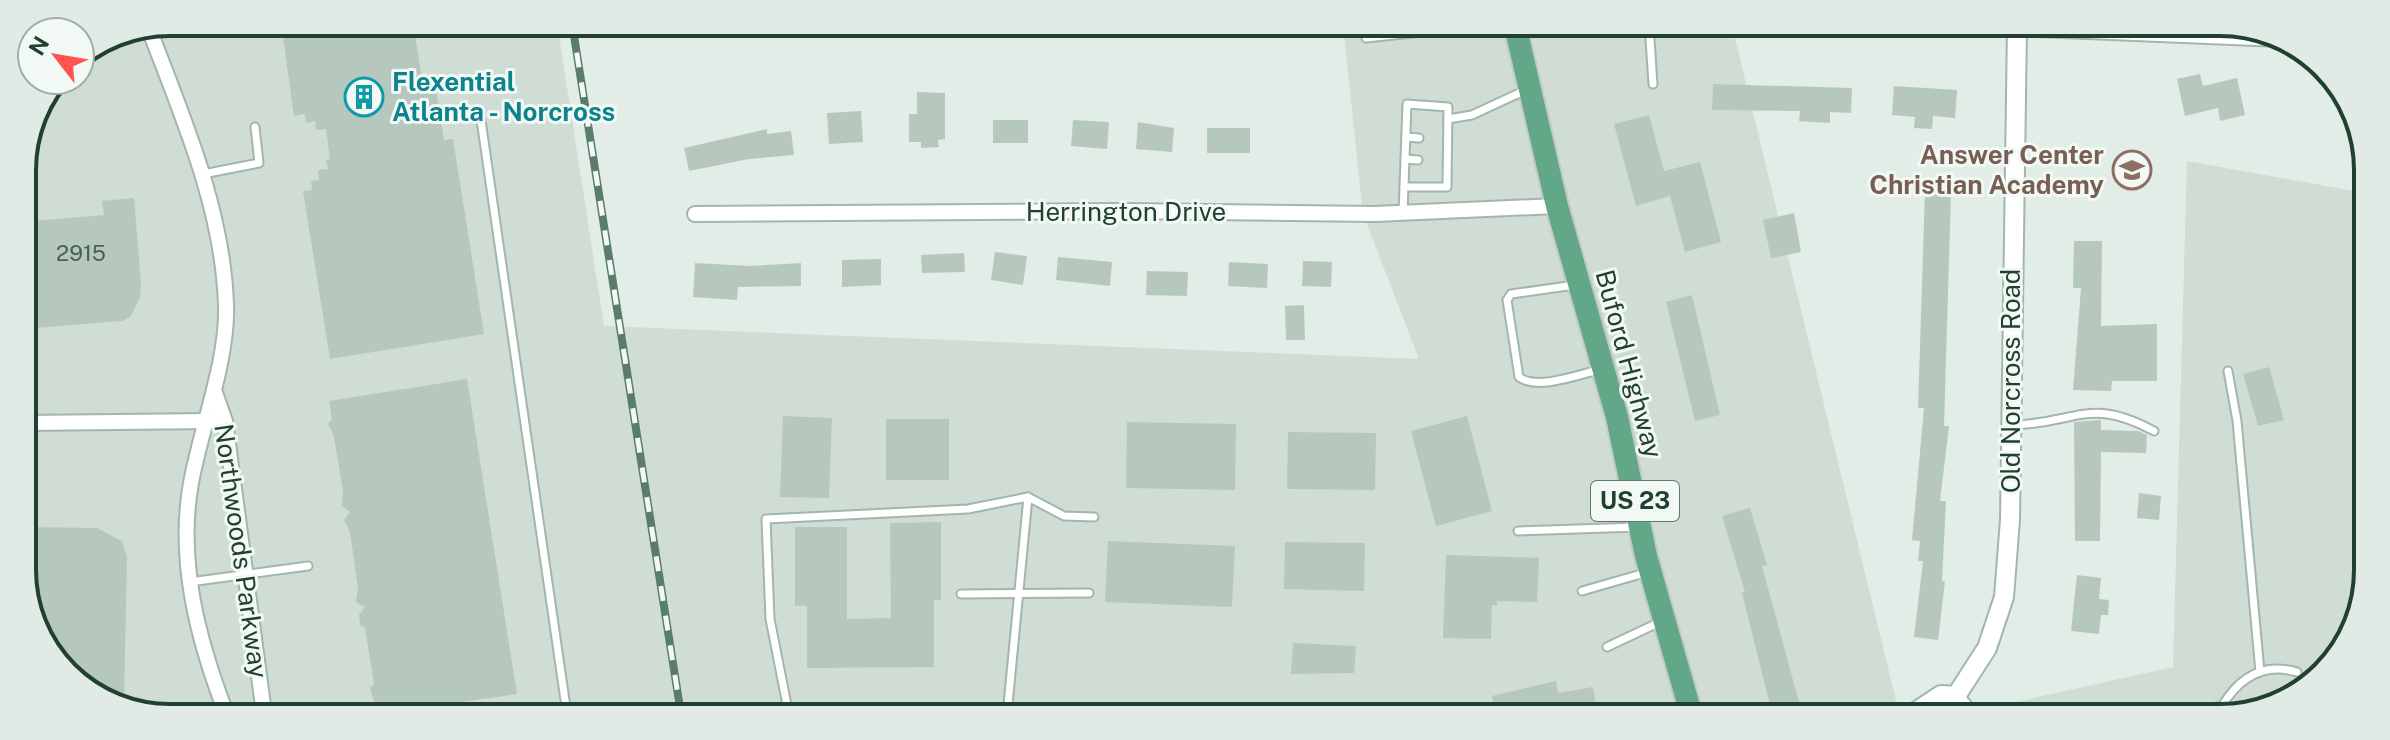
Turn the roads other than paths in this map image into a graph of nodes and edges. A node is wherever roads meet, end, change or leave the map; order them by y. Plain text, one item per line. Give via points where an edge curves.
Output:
1 (1385, 36) edge
2 (1518, 36) edge
3 (1650, 36) edge
4 (2017, 36) edge
5 (2214, 36) edge
6 (2238, 37) edge
7 (152, 38) edge
8 (1366, 38) dead end
9 (1653, 84) dead end
10 (1530, 88) junction
11 (1448, 119) junction
12 (481, 120) dead end
13 (255, 127) dead end
14 (1406, 137) junction
15 (1419, 138) dead end
16 (1436, 139) dead end
17 (1448, 139) junction
18 (1405, 159) junction
19 (1418, 160) dead end
20 (1436, 162) dead end
21 (1448, 163) junction
22 (203, 174) junction
23 (1404, 187) junction
24 (1557, 206) junction
25 (1403, 213) junction
26 (695, 214) dead end
27 (1580, 284) junction
28 (1604, 369) junction
29 (2228, 371) dead end
30 (214, 390) junction
31 (206, 421) junction
32 (225, 421) junction
33 (36, 423) edge
34 (2010, 425) junction
35 (2154, 431) dead end
36 (1028, 497) junction
37 (1094, 517) dead end
38 (1640, 527) junction
39 (1518, 531) dead end
40 (308, 566) dead end
41 (1651, 572) junction
42 (244, 577) junction
43 (188, 582) junction
44 (1582, 591) dead end
45 (1089, 593) dead end
46 (961, 594) dead end
47 (1018, 594) junction
48 (1664, 620) junction
49 (1607, 647) dead end
50 (2260, 672) junction
51 (2297, 672) dead end
52 (1956, 696) junction
53 (222, 704) edge
54 (263, 704) edge
55 (566, 704) edge
56 (787, 704) edge
57 (1008, 704) edge
58 (1688, 704) edge
59 (1928, 704) edge
60 (1956, 704) edge
61 (1963, 704) edge
62 (2223, 704) edge

1 - 8 lane
2 - 10 main road, Buford Highway / US 23
3 - 9 lane
4 - 34 street, Old Norcross Road
5 - 6 street
7 - 22 street, Northwoods Parkway
10 - 11 lane via 1472,115
10 - 24 main road, Buford Highway / US 23
11 - 14 lane via 1448,107 1407,104
11 - 17 lane
12 - 55 lane
13 - 22 lane via 259,163
14 - 15 lane
14 - 18 lane
16 - 17 lane
17 - 21 lane
18 - 19 lane
18 - 23 lane
20 - 21 lane
21 - 23 lane via 1447,187
22 - 30 street, Northwoods Parkway via 227,307
23 - 25 lane
24 - 25 street, Herrington Drive
24 - 27 main road, Buford Highway / US 23
25 - 26 street, Herrington Drive
27 - 28 main road, Buford Highway / US 23
27 - 28 lane via 1511,294 1507,300 1515,363 1525,381
28 - 38 main road, Buford Highway / US 23
29 - 50 lane
30 - 31 street, Northwoods Parkway
30 - 32 street, Northwoods Parkway
31 - 32 street
31 - 33 street
31 - 43 street, Northwoods Parkway via 190,485
32 - 42 street, Northwoods Parkway
34 - 35 lane via 2047,424 2097,410
34 - 52 street, Old Norcross Road via 2004,597 1987,648
36 - 37 lane via 1064,516
36 - 47 lane
36 - 56 lane via 968,509 766,519 770,619
38 - 39 lane
38 - 41 main road, Buford Highway / US 23
40 - 42 lane
41 - 44 lane
41 - 48 main road, Buford Highway / US 23
42 - 43 lane
42 - 54 street, Northwoods Parkway
43 - 53 street, Northwoods Parkway
45 - 47 lane
46 - 47 lane
47 - 57 lane
48 - 49 lane
48 - 58 main road, Buford Highway / US 23
50 - 51 lane via 2279,667
50 - 62 lane via 2235,685
52 - 59 street via 1941,695
52 - 60 street, Old Norcross Road
52 - 61 street

